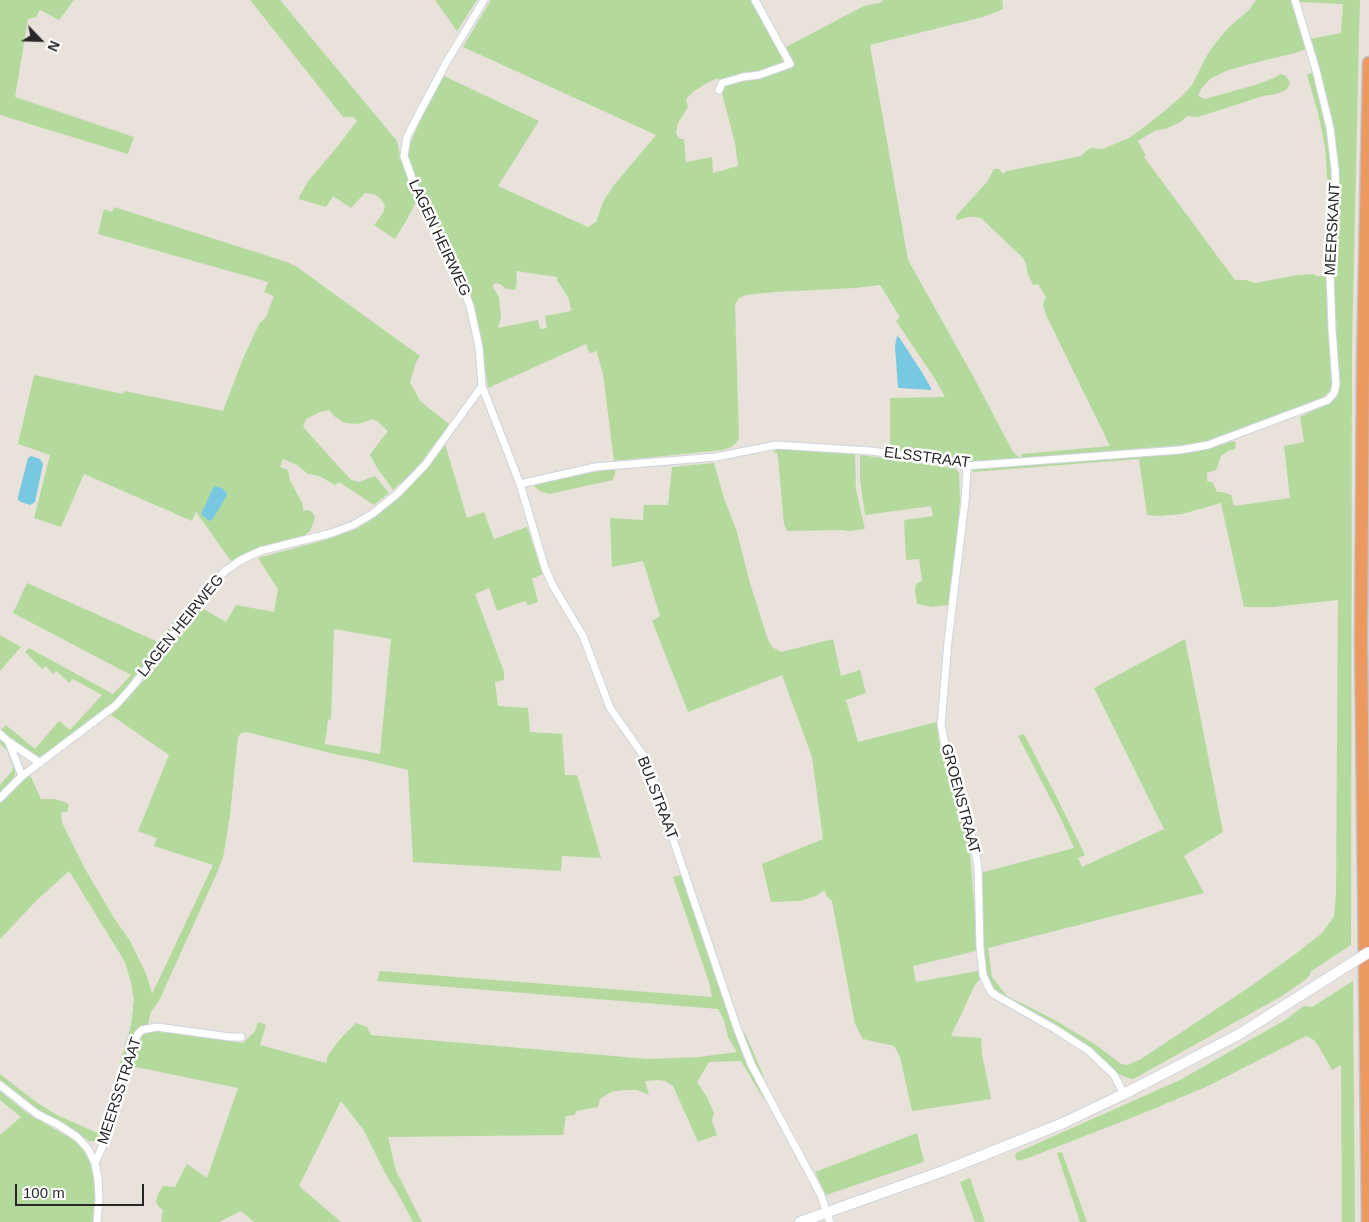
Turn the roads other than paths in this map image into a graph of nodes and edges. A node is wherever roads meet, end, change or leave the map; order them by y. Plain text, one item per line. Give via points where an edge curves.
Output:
1 (484, 0) edge
2 (755, 0) edge
3 (1295, 0) edge
4 (1369, 63) edge
5 (718, 90) dead end
6 (482, 386) junction
7 (1328, 400) joint
8 (965, 466) junction
9 (520, 484) junction
10 (0, 734) edge
11 (9, 742) junction
12 (40, 763) junction
13 (22, 776) junction
14 (0, 798) edge
15 (1369, 952) edge
16 (242, 1037) dead end
17 (0, 1085) edge
18 (1124, 1094) junction
19 (95, 1163) junction
20 (828, 1217) edge
21 (97, 1222) edge
22 (800, 1222) edge
23 (1368, 1222) edge

1 - 6 street, LAGEN HEIRWEG via 412,127 404,156 423,210 458,274 470,306 479,347
2 - 5 street via 790,64 722,83
3 - 7 street, MEERSKANT via 1330,128 1335,169 1330,274 1336,384
4 - 23 highway via 1361,639
6 - 9 street, BULSTRAAT
6 - 12 street, LAGEN HEIRWEG via 425,465 397,494 353,525 260,551 225,571 116,705
7 - 8 street, ELSSTRAAT via 1194,448
8 - 9 street, ELSSTRAAT via 871,451 776,445 716,457 595,467
8 - 18 street, GROENSTRAAT via 965,501 941,725 978,868 983,975 991,992 1089,1051 1114,1075
9 - 20 street, BULSTRAAT via 553,586 583,636 610,708 650,771 751,1064 822,1194
10 - 11 street
11 - 12 street
11 - 13 street
12 - 13 street, LAGEN HEIRWEG
13 - 14 street, LAGEN HEIRWEG
15 - 18 main road, bridge via 1238,1035
16 - 19 street, MEERSSTRAAT via 157,1027 142,1030 133,1045
17 - 19 street via 37,1114 77,1137
18 - 20 main road via 1061,1124
19 - 21 street via 99,1200
20 - 22 main road

